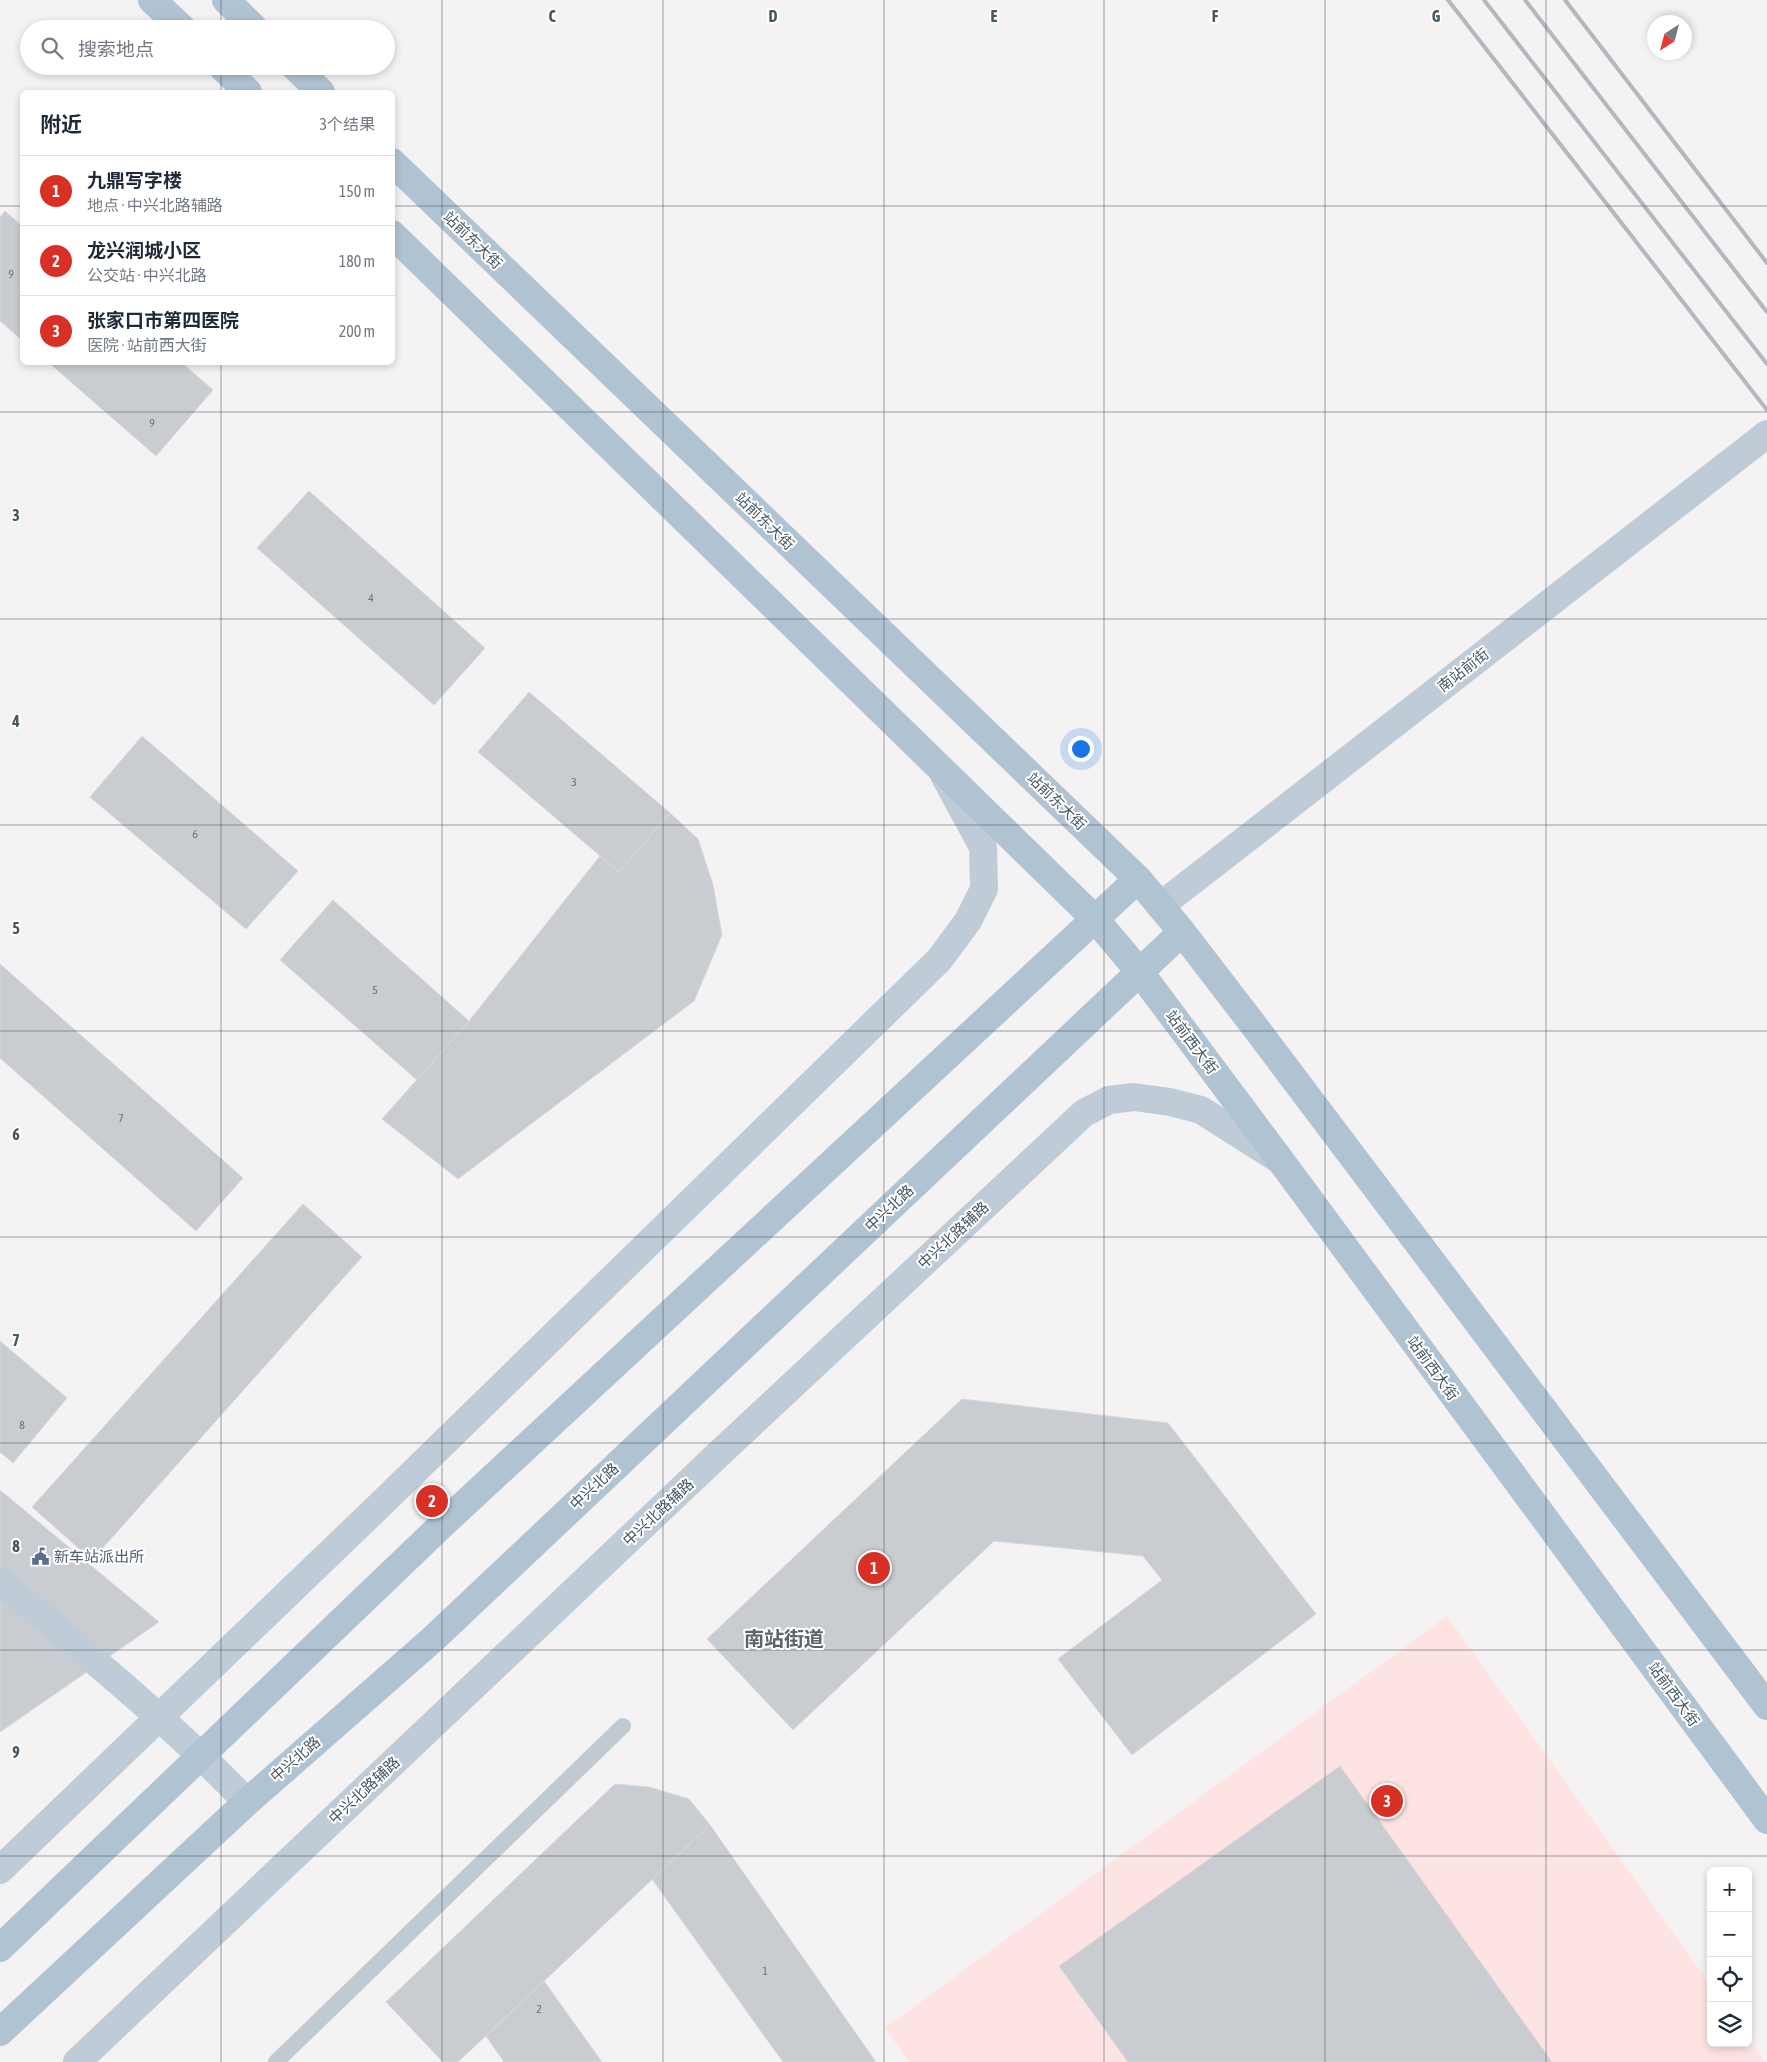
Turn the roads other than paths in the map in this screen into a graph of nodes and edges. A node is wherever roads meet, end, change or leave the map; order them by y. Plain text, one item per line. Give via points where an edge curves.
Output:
1 (152, 0) edge
2 (226, 0) edge
3 (173, 20) edge
4 (246, 20) edge
5 (230, 75) edge
6 (303, 75) edge
7 (246, 90) edge
8 (319, 90) edge
9 (395, 165) edge
10 (395, 237) edge
11 (1767, 434) edge
12 (939, 768) junction
13 (1138, 879) junction
14 (1160, 906) junction
15 (1095, 920) junction
16 (1182, 932) junction
17 (1139, 971) junction
18 (1281, 1161) junction
19 (0, 1581) edge
20 (1767, 1706) edge
21 (160, 1717) junction
22 (623, 1726) dead end
23 (203, 1756) junction
24 (247, 1802) junction
25 (1767, 1820) edge
26 (0, 1870) edge
27 (0, 1948) edge
28 (0, 2032) edge
29 (77, 2062) edge
30 (276, 2062) edge

1 - 3 main road
2 - 4 main road
5 - 7 main road
6 - 8 main road
9 - 13 main road, 站前东大街
10 - 12 main road
11 - 14 street, 南站前街
12 - 15 main road
12 - 21 street via 983,846 984,889 968,921 939,960
13 - 14 main road
13 - 15 main road
14 - 16 main road
15 - 17 main road, 站前西大街
15 - 23 main road via 445,1522
16 - 17 main road, 中兴北路
16 - 20 main road
17 - 18 main road, 站前西大街
17 - 24 main road, 中兴北路 via 433,1639
18 - 25 main road, 站前西大街
18 - 29 street, 中兴北路辅路 via 1201,1110 1170,1102 1134,1097 1109,1100 1084,1112
19 - 21 street
21 - 23 street
21 - 26 street
22 - 30 lane
23 - 24 street
23 - 27 main road
24 - 28 main road, 中兴北路

